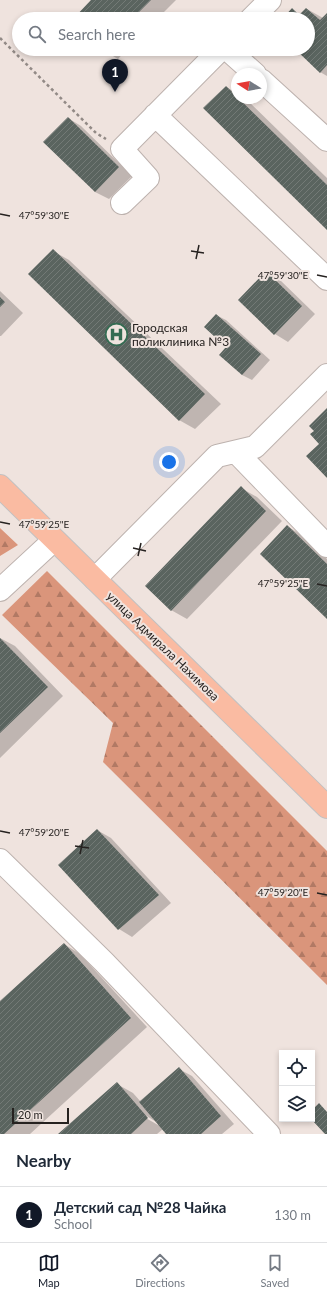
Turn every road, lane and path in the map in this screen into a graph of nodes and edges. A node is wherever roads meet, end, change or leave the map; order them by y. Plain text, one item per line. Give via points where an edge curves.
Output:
1 (270, 0) edge
2 (258, 12) edge
3 (0, 38) edge
4 (12, 50) edge
5 (18, 56) edge
6 (214, 56) edge
7 (235, 56) edge
8 (248, 68) edge
9 (267, 85) edge
10 (155, 115) junction
11 (327, 140) edge
12 (122, 149) junction
13 (122, 203) dead end
14 (327, 279) edge
15 (327, 375) edge
16 (236, 452) junction
17 (0, 486) edge
18 (54, 540) junction
19 (327, 546) edge
20 (95, 579) junction
21 (0, 590) edge
22 (327, 807) edge
23 (0, 860) edge
24 (268, 1134) edge

1 - 2 lane
3 - 4 path
5 - 12 path via 96,133
6 - 10 lane
7 - 8 lane
9 - 11 lane
10 - 12 lane
10 - 14 lane
12 - 13 lane via 148,178
15 - 16 lane via 255,447
16 - 19 lane
16 - 20 lane via 217,456
17 - 18 main road, улица Адмирала Нахимова
18 - 20 main road, улица Адмирала Нахимова
18 - 21 lane
20 - 22 main road, улица Адмирала Нахимова
23 - 24 lane via 110,968

